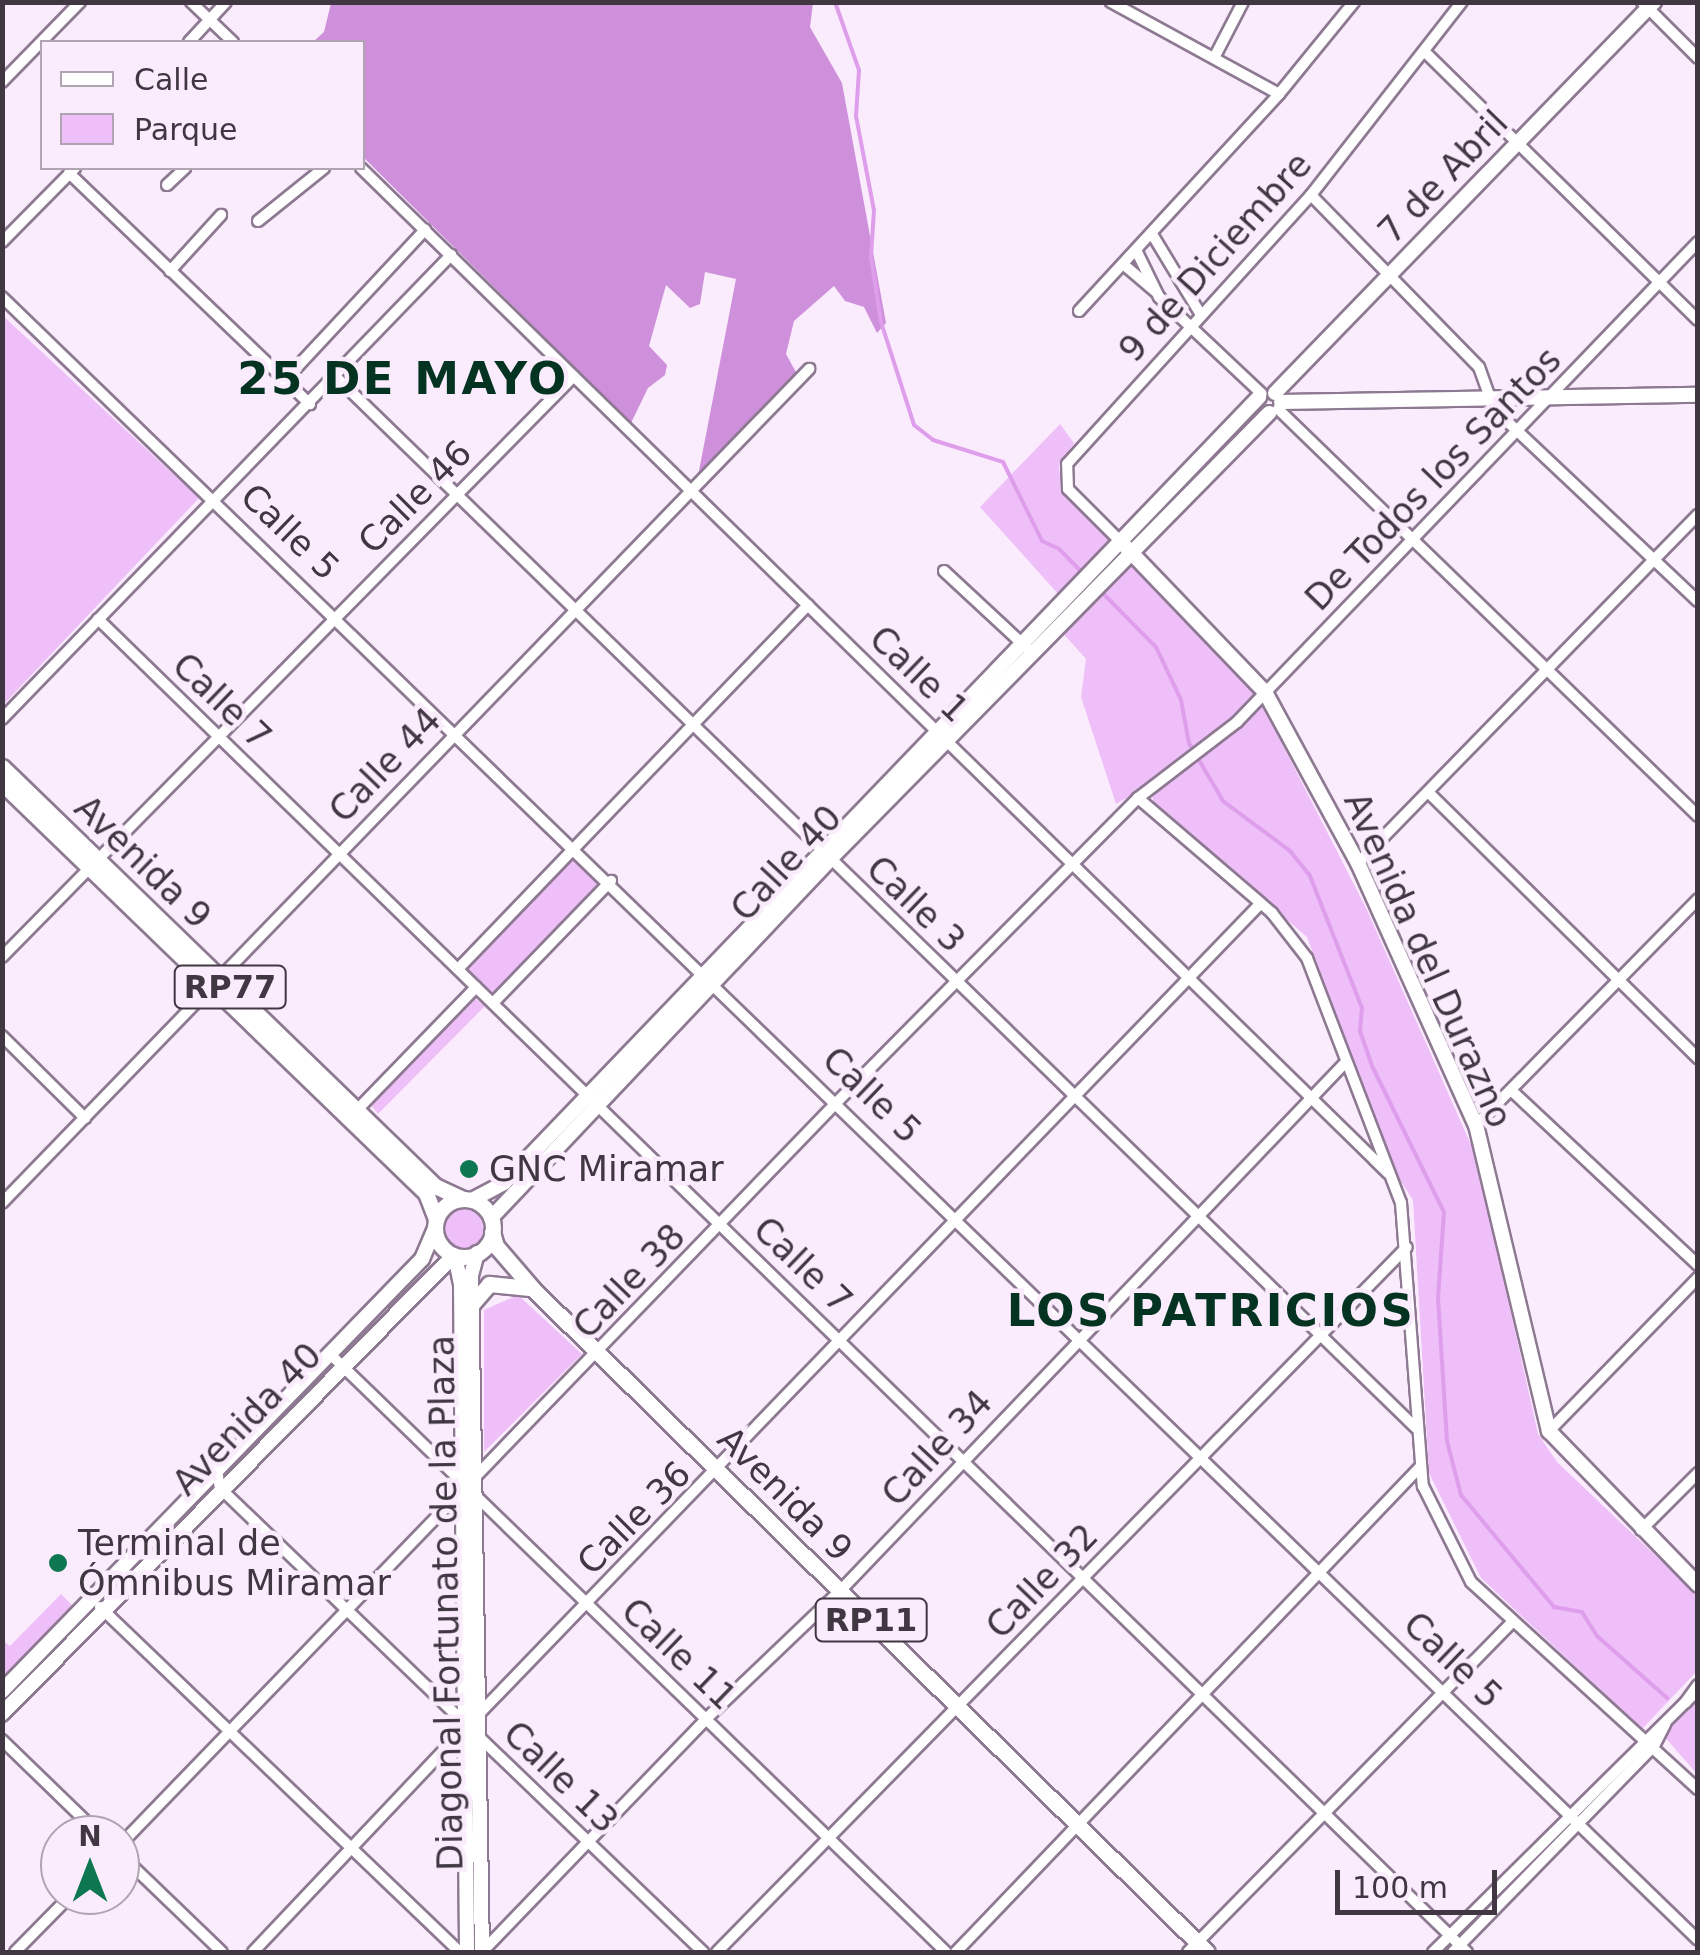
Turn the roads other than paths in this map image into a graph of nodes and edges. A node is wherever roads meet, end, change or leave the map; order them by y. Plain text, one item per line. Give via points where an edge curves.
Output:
1 (191, 2) edge
2 (226, 2) edge
3 (1111, 2) edge
4 (1243, 2) edge
5 (1354, 2) edge
6 (1462, 2) edge
7 (75, 4) edge
8 (1648, 4) edge
9 (210, 20) junction
10 (41, 40) edge
11 (191, 40) edge
12 (231, 40) edge
13 (40, 41) edge
14 (1426, 53) junction
15 (1214, 58) junction
16 (1698, 58) edge
17 (2, 82) edge
18 (1279, 94) junction
19 (1519, 142) junction
20 (72, 170) edge
21 (183, 170) edge
22 (322, 170) edge
23 (363, 170) edge
24 (167, 185) dead end
25 (1311, 195) junction
26 (221, 214) dead end
27 (258, 221) dead end
28 (426, 230) junction
29 (1152, 234) junction
30 (2, 242) edge
31 (1698, 242) edge
32 (1136, 250) junction
33 (451, 254) junction
34 (1123, 264) junction
35 (170, 270) junction
36 (1389, 276) junction
37 (1659, 281) junction
38 (1155, 291) junction
39 (2, 297) edge
40 (1079, 311) dead end
41 (1201, 315) junction
42 (1698, 320) edge
43 (1190, 326) junction
44 (809, 369) dead end
45 (574, 376) junction
46 (336, 377) junction
47 (284, 381) junction
48 (1698, 395) edge
49 (1553, 396) junction
50 (1488, 398) junction
51 (1271, 401) junction
52 (310, 404) junction
53 (1521, 430) junction
54 (691, 490) junction
55 (455, 496) junction
56 (215, 498) junction
57 (1698, 515) edge
58 (1414, 542) junction
59 (1125, 547) junction
60 (1655, 559) junction
61 (944, 571) dead end
62 (1079, 595) joint
63 (1698, 601) edge
64 (808, 605) junction
65 (574, 611) junction
66 (336, 615) junction
67 (98, 619) junction
68 (1027, 648) junction
69 (1549, 672) junction
70 (1265, 692) junction
71 (2, 719) edge
72 (692, 726) junction
73 (456, 731) junction
74 (217, 735) junction
75 (943, 736) junction
76 (1186, 762) joint
77 (2, 767) edge
78 (2, 783) edge
79 (1429, 793) junction
80 (1138, 798) junction
81 (1698, 816) edge
82 (575, 846) junction
83 (338, 853) junction
84 (826, 856) junction
85 (94, 862) junction
86 (1072, 863) junction
87 (1358, 864) junction
88 (611, 881) junction
89 (1698, 898) edge
90 (1260, 904) junction
91 (2, 957) edge
92 (458, 969) junction
93 (711, 978) junction
94 (1189, 978) junction
95 (1616, 980) junction
96 (216, 982) junction
97 (956, 982) junction
98 (476, 987) junction
99 (493, 1004) junction
100 (2, 1036) edge
101 (1698, 1058) edge
102 (1344, 1064) junction
103 (1512, 1091) junction
104 (1075, 1097) junction
105 (1311, 1098) junction
106 (592, 1100) junction
107 (838, 1101) junction
108 (357, 1110) junction
109 (85, 1118) junction
110 (1476, 1125) junction
111 (1388, 1173) junction
112 (468, 1200) junction
113 (2, 1203) edge
114 (1196, 1215) junction
115 (959, 1218) junction
116 (436, 1223) junction
117 (721, 1224) junction
118 (492, 1225) junction
119 (1407, 1243) junction
120 (479, 1252) junction
121 (454, 1255) junction
122 (1698, 1265) edge
123 (1698, 1278) edge
124 (533, 1289) junction
125 (471, 1305) junction
126 (1079, 1335) junction
127 (1320, 1336) junction
128 (840, 1340) junction
129 (598, 1353) junction
130 (336, 1359) junction
131 (1416, 1428) junction
132 (1550, 1431) junction
133 (1203, 1455) junction
134 (963, 1462) junction
135 (1420, 1468) junction
136 (217, 1470) junction
137 (720, 1472) junction
138 (1698, 1473) edge
139 (468, 1486) junction
140 (220, 1488) junction
141 (1640, 1531) junction
142 (1322, 1570) junction
143 (1083, 1577) junction
144 (1698, 1585) edge
145 (840, 1591) junction
146 (92, 1599) junction
147 (587, 1603) junction
148 (346, 1609) junction
149 (105, 1611) junction
150 (1513, 1621) junction
151 (1698, 1688) edge
152 (1445, 1690) junction
153 (2, 1691) edge
154 (1203, 1694) junction
155 (960, 1707) junction
156 (2, 1714) edge
157 (706, 1718) junction
158 (1666, 1723) junction
159 (470, 1726) junction
160 (234, 1732) junction
161 (1644, 1737) junction
162 (2, 1740) edge
163 (1654, 1746) junction
164 (1698, 1790) edge
165 (1324, 1811) junction
166 (1569, 1814) junction
167 (79, 1815) edge
168 (1579, 1823) junction
169 (140, 1825) edge
170 (1082, 1826) junction
171 (828, 1838) junction
172 (586, 1840) junction
173 (355, 1848) junction
174 (140, 1873) edge
175 (52, 1915) edge
176 (1450, 1935) junction
177 (1698, 1944) edge
178 (1198, 1949) edge
179 (1460, 1950) edge
180 (15, 1952) edge
181 (222, 1952) edge
182 (253, 1952) edge
183 (464, 1952) edge
184 (482, 1952) edge
185 (703, 1952) edge
186 (717, 1952) edge
187 (946, 1952) edge
188 (956, 1952) edge
189 (1433, 1952) edge
190 (1692, 1952) edge

1 - 9 street
2 - 9 street
3 - 15 street
4 - 15 street
5 - 18 street
6 - 14 street, 9 de Diciembre
7 - 10 street
8 - 16 street
8 - 19 main road, 7 de Abril
9 - 11 street
9 - 12 street
13 - 17 street
14 - 19 street
14 - 25 street, 9 de Diciembre
15 - 18 street
18 - 29 street
19 - 36 main road, 7 de Abril
19 - 37 street
20 - 30 street
20 - 35 street
21 - 24 street
22 - 27 street
23 - 28 street, Calle 1
25 - 36 street
25 - 41 street, 9 de Diciembre
26 - 35 street
28 - 33 street, Calle 1
28 - 47 street
29 - 32 street
29 - 41 street
31 - 37 street, De Todos los Santos
32 - 34 street
32 - 38 street
33 - 45 street, Calle 1
33 - 46 street
34 - 38 street
34 - 40 street
35 - 47 street
36 - 50 street via 1479,367
36 - 51 main road, 7 de Abril
37 - 42 street
37 - 49 street, De Todos los Santos
38 - 43 street
39 - 56 street, Calle 5
41 - 43 street, 9 de Diciembre
43 - 51 street
43 - 59 street, 9 de Diciembre via 1063,471 1068,489
44 - 54 street, Calle 44
45 - 54 street, Calle 1
45 - 55 street, Calle 46
46 - 52 street
46 - 55 street, Calle 3
47 - 52 street
48 - 49 main road
49 - 50 main road
49 - 53 street, De Todos los Santos
50 - 51 main road
50 - 53 street
51 - 58 street
51 - 59 main road, 7 de Abril
52 - 56 street
53 - 58 street, De Todos los Santos
53 - 60 street
54 - 64 street, Calle 1
54 - 65 street, Calle 44
55 - 65 street, Calle 3
55 - 66 street, Calle 46
56 - 66 street, Calle 5
56 - 67 street
57 - 60 street
58 - 69 street
58 - 70 street, De Todos los Santos
59 - 62 main road, 7 de Abril
59 - 70 main road, Avenida del Durazno
60 - 63 street
60 - 69 street
61 - 68 street
62 - 68 main road, Calle 40
64 - 72 street
64 - 75 street, Calle 1
65 - 72 street, Calle 3
65 - 73 street, Calle 44
66 - 73 street, Calle 5
66 - 74 street, Calle 46
67 - 71 street
67 - 74 street, Calle 7
68 - 75 main road, Calle 40
69 - 79 street
69 - 81 street
70 - 76 street, De Todos los Santos
70 - 87 main road, Avenida del Durazno
72 - 82 street
72 - 84 street, Calle 3
73 - 82 street, Calle 5
73 - 83 street, Calle 44
74 - 83 street, Calle 7
74 - 85 street, Calle 46
75 - 84 main road, Calle 40
75 - 86 street, Calle 1
76 - 80 street, Calle 38
77 - 85 main road, Avenida 9 / RP77
78 - 85 main road, Avenida 9 / RP77
79 - 87 street
79 - 95 street
80 - 86 street, Calle 38
80 - 90 street
82 - 88 street, Calle 5
82 - 92 street
83 - 92 street, Calle 7
83 - 96 street, Calle 44
84 - 93 main road, Calle 40
84 - 97 street, Calle 3
85 - 91 street, Calle 46
85 - 96 main road, Avenida 9 / RP77
86 - 94 street, Calle 1
86 - 97 street, Calle 38
87 - 110 main road, Avenida del Durazno
88 - 93 street, Calle 5
88 - 99 street
89 - 95 street
90 - 94 street, Calle 36
90 - 102 street via 1296,936
92 - 98 street, Calle 7
93 - 106 main road, Calle 40
93 - 107 street, Calle 5
94 - 104 street, Calle 36
94 - 105 street, Calle 1
95 - 101 street
95 - 103 street
96 - 108 main road, Avenida 9 / RP77
96 - 109 street, Calle 44
96 - 116 main road, Avenida 9 / RP77 via 426,1194
97 - 104 street, Calle 3
97 - 107 street, Calle 38
98 - 99 street, Calle 7
98 - 108 street
99 - 106 street, Calle 7
100 - 109 street
102 - 105 street, Calle 34
102 - 111 street
103 - 110 street
103 - 122 street
104 - 114 street, Calle 3
104 - 115 street, Calle 36
105 - 111 street, Calle 1
105 - 114 street, Calle 34
106 - 112 main road, Calle 40 via 504,1184
106 - 117 street, Calle 7
106 - 118 main road, Calle 40
107 - 115 street, Calle 5
107 - 117 street, Calle 38
108 - 112 main road, Avenida 9 / RP77 via 435,1186
109 - 113 street, Calle 44
110 - 132 main road, Avenida del Durazno
111 - 119 street
112 - 116 main road via 447,1204
112 - 118 main road, RP11
114 - 126 street, Calle 34
114 - 127 street, Calle 3
115 - 126 street, Calle 5
115 - 128 street, Calle 36
116 - 121 main road via 438,1241
116 - 130 main road, Avenida 40 via 428,1252
117 - 128 street, Calle 7
117 - 129 street, Calle 38
118 - 120 main road
118 - 124 main road, Avenida 9 / RP11 via 496,1246
119 - 127 street, Calle 32
119 - 131 street
120 - 121 main road
120 - 124 main road, Avenida 9 / RP11
120 - 125 main road, Diagonal Fortunato de la Plaza
121 - 130 main road, Avenida 40
121 - 139 main road, Diagonal Fortunato de la Plaza via 462,1285
123 - 132 street
124 - 125 main road via 489,1284
124 - 129 main road, Avenida 9 / RP11
125 - 139 main road, Diagonal Fortunato de la Plaza
126 - 133 street, Calle 5
126 - 134 street, Calle 34
127 - 131 street, Calle 3
127 - 133 street, Calle 32
128 - 134 street, Calle 7
128 - 137 street, Calle 36
129 - 137 main road, Avenida 9 / RP11
129 - 139 street, Calle 38
130 - 136 main road, Avenida 40
130 - 139 street, Calle 11
130 - 140 main road, Avenida 40
131 - 135 street
132 - 141 main road, Avenida del Durazno
133 - 142 street, Calle 5
133 - 143 street, Calle 32
134 - 143 street, Calle 7
134 - 145 street, Calle 34
135 - 142 street
135 - 150 street via 1472,1582
136 - 140 street
136 - 146 main road, Avenida 40
137 - 145 main road, Avenida 9 / RP11
137 - 147 street, Calle 36
138 - 141 street
139 - 147 street, Calle 11
139 - 148 street, Calle 38
139 - 159 main road, Diagonal Fortunato de la Plaza
140 - 148 street, Calle 13
140 - 149 main road, Avenida 40
141 - 144 main road, Avenida del Durazno
142 - 152 street, Calle 5
142 - 154 street
143 - 154 street, Calle 7
143 - 155 street, Calle 32
145 - 155 main road, Avenida 9 / RP11
145 - 157 street, Calle 34
146 - 149 street
146 - 153 main road, Avenida 40
147 - 157 street, Calle 11
147 - 159 street, Calle 36
148 - 159 street, Calle 13
148 - 160 street, Calle 38
149 - 156 main road, Avenida 40
149 - 160 street
150 - 152 street
150 - 161 street
151 - 158 street
152 - 165 street
152 - 166 street, Calle 5
154 - 165 street, Calle 7
154 - 170 street
155 - 170 main road, Avenida 9 / RP11
155 - 171 street, Calle 32
157 - 171 street, Calle 11
157 - 172 street, Calle 34
158 - 161 street
158 - 163 street
159 - 172 street, Calle 13
159 - 173 street, Calle 36
159 - 183 main road, Diagonal Fortunato de la Plaza
159 - 184 main road, Diagonal Fortunato de la Plaza
160 - 169 street, Calle 38
160 - 173 street
161 - 163 street
161 - 166 street
162 - 167 street
163 - 164 street
163 - 168 street
165 - 176 street, Calle 7
165 - 178 street
166 - 168 street, Calle 5
166 - 176 street
168 - 177 street, Calle 5
168 - 179 street
170 - 178 main road, Avenida 9 / RP11
170 - 188 street
171 - 186 street, Calle 32
171 - 187 street, Calle 11
172 - 184 street, Calle 34
172 - 185 street, Calle 13
173 - 182 street, Calle 36
173 - 183 street
174 - 181 street
175 - 180 street
176 - 179 street, Calle 7
176 - 189 street
177 - 190 street

